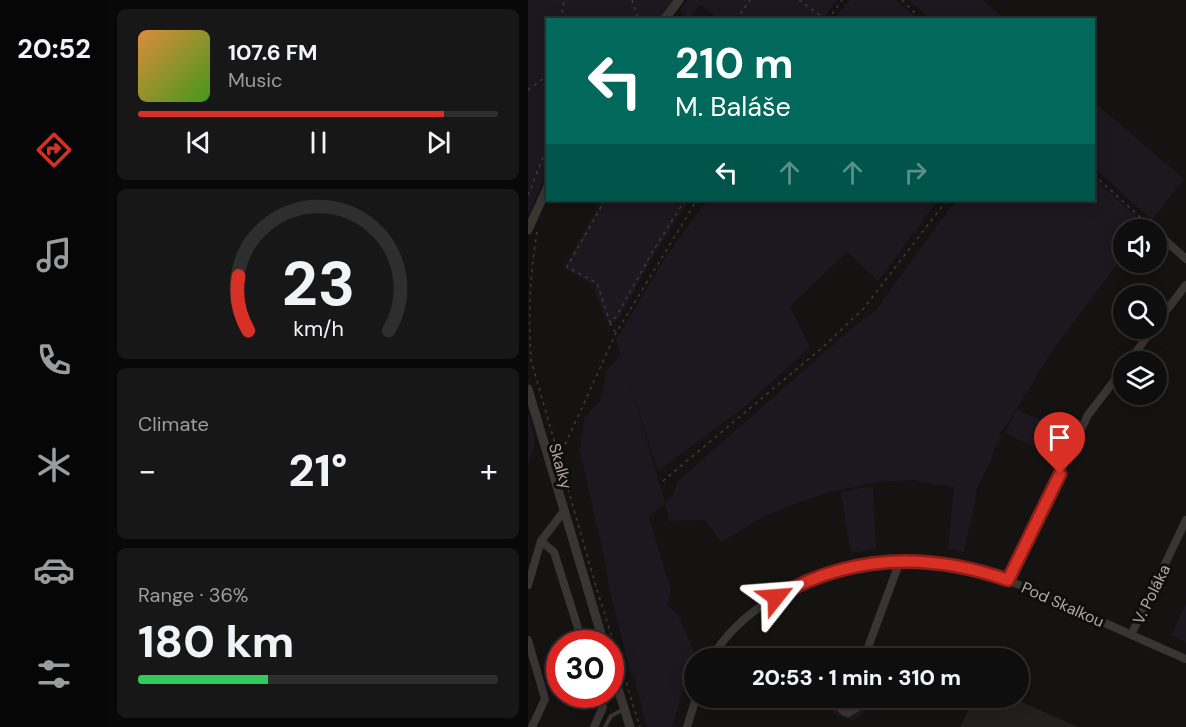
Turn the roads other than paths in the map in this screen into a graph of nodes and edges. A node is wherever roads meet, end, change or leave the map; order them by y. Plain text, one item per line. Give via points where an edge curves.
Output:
1 (679, 0) edge
2 (666, 18) edge
3 (546, 192) edge
4 (533, 231) edge
5 (1167, 242) edge
6 (1186, 259) edge
7 (1186, 285) edge
8 (1167, 310) edge
9 (1113, 383) edge
10 (528, 389) edge
11 (564, 510) junction
12 (1186, 520) edge
13 (541, 541) junction
14 (900, 561) junction
15 (1008, 580) junction
16 (528, 585) edge
17 (579, 630) edge
18 (600, 630) edge
19 (1131, 635) junction
20 (528, 640) edge
21 (718, 648) edge
22 (868, 648) edge
23 (1186, 660) edge
24 (624, 706) edge
25 (603, 708) edge
26 (693, 708) edge
27 (840, 708) edge
28 (857, 708) edge
29 (625, 709) junction
30 (532, 727) edge
31 (594, 727) edge
32 (605, 727) edge
33 (630, 727) edge
34 (687, 727) edge

1 - 2 street
3 - 4 street
5 - 6 street
7 - 8 street
9 - 15 street via 1089,415
10 - 11 street, Skalky
11 - 13 street, Skalky
11 - 18 street, Skalky
12 - 19 street, V. Poláka
13 - 16 street, Skalky
13 - 17 street via 554,552
14 - 15 street, Pod Skalkou via 954,564
14 - 21 street, Pod Skalkou via 845,568 788,590 744,620
14 - 22 street
15 - 19 street, Pod Skalkou
19 - 23 street, Pod Skalkou
20 - 30 street via 545,699
24 - 29 street
25 - 31 street
26 - 34 street
27 - 28 street via 848,713
29 - 32 lane via 611,716
29 - 33 street

